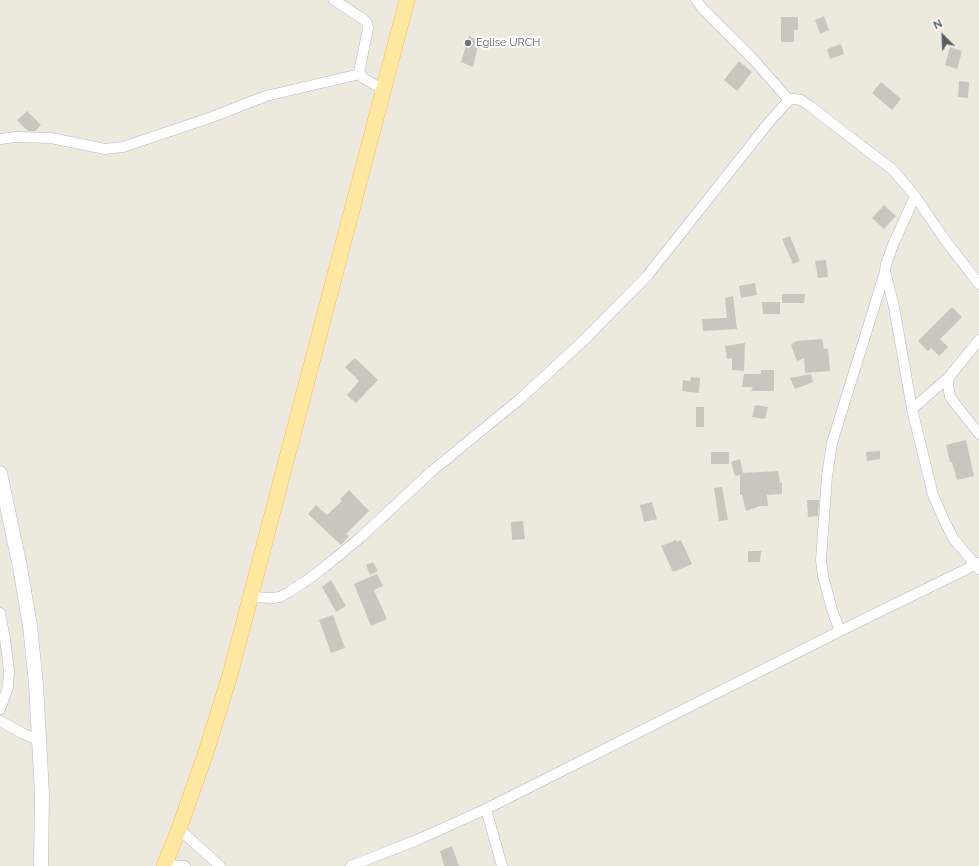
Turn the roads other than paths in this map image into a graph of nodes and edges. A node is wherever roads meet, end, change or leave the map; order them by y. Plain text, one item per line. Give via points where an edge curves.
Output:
1 (334, 0) edge
2 (407, 0) edge
3 (696, 0) edge
4 (360, 74) junction
5 (384, 90) junction
6 (789, 100) junction
7 (0, 139) edge
8 (915, 196) junction
9 (885, 271) junction
10 (979, 284) edge
11 (979, 340) edge
12 (949, 376) junction
13 (912, 409) junction
14 (979, 434) edge
15 (0, 473) edge
16 (978, 566) edge
17 (252, 597) junction
18 (0, 613) edge
19 (840, 631) junction
20 (0, 709) edge
21 (0, 721) edge
22 (40, 741) junction
23 (486, 809) junction
24 (179, 829) junction
25 (164, 865) edge
26 (41, 866) edge
27 (185, 866) edge
28 (220, 866) edge
29 (351, 866) edge
30 (502, 866) edge

1 - 4 street via 367,23 368,29 358,70
2 - 5 main road
3 - 6 street
4 - 5 street
4 - 7 street via 266,96 118,148 105,149 51,138
5 - 17 main road
6 - 8 street via 801,100 824,115 885,163
6 - 17 street via 647,276 580,344 520,399 432,471 361,537 309,579 280,597
8 - 9 street via 893,245
8 - 10 street
9 - 13 street
9 - 19 street via 832,443 827,476 821,560 823,576
11 - 12 street
12 - 13 street
12 - 14 street via 950,397
13 - 16 street via 933,495 942,518 961,549
15 - 22 main road via 30,626
16 - 19 street
17 - 24 main road via 230,676
18 - 20 street via 9,671 8,687
19 - 23 street
21 - 22 street
22 - 26 main road
23 - 29 street
23 - 30 street
24 - 25 main road
24 - 28 street
25 - 27 street

